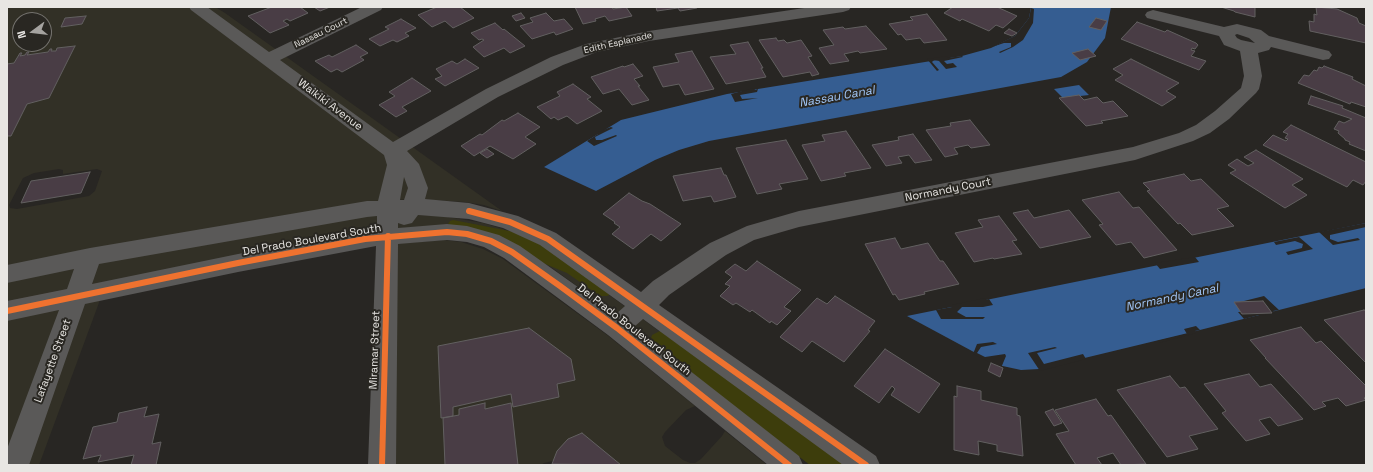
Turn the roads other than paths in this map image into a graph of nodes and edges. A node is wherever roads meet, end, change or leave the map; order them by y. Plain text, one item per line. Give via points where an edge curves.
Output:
1 (197, 7) edge
2 (375, 7) edge
3 (843, 7) edge
4 (1153, 15) dead end
5 (1256, 44) junction
6 (1323, 55) dead end
7 (267, 59) junction
8 (392, 151) junction
9 (412, 206) junction
10 (388, 207) junction
11 (388, 236) junction
12 (90, 257) junction
13 (7, 274) edge
14 (76, 297) junction
15 (642, 306) junction
16 (7, 311) edge
17 (617, 328) junction
18 (15, 465) edge
19 (382, 465) edge
20 (789, 465) edge
21 (866, 465) edge

1 - 7 street, Waikiki Avenue
2 - 7 street, Nassau Court
3 - 8 street, Edith Esplanade via 649,36 592,48 558,61 492,93
4 - 5 street via 1227,33 1230,41
5 - 6 street
5 - 15 street, Normandy Court via 1251,61 1253,76 1250,89 1222,115 1203,129 1186,137 1134,153 764,228 718,249 661,288
7 - 8 street, Waikiki Avenue
8 - 9 street via 403,156 415,178 418,188
8 - 10 street via 397,165
9 - 10 street, Del Prado Boulevard South
9 - 11 street
9 - 15 street, Del Prado Boulevard South via 489,216 530,230 574,257
10 - 11 street
10 - 12 street, Del Prado Boulevard South
11 - 14 street, Del Prado Boulevard South via 238,263
11 - 17 street, Del Prado Boulevard South via 447,232 467,234 491,241 512,252
11 - 19 street, Miramar Street
12 - 13 street, Del Prado Boulevard South
12 - 14 street, Lafayette Street
14 - 16 street, Del Prado Boulevard South
14 - 18 street, Lafayette Street
15 - 17 street, Normandy Court
15 - 21 street, Del Prado Boulevard South
17 - 20 street, Del Prado Boulevard South

